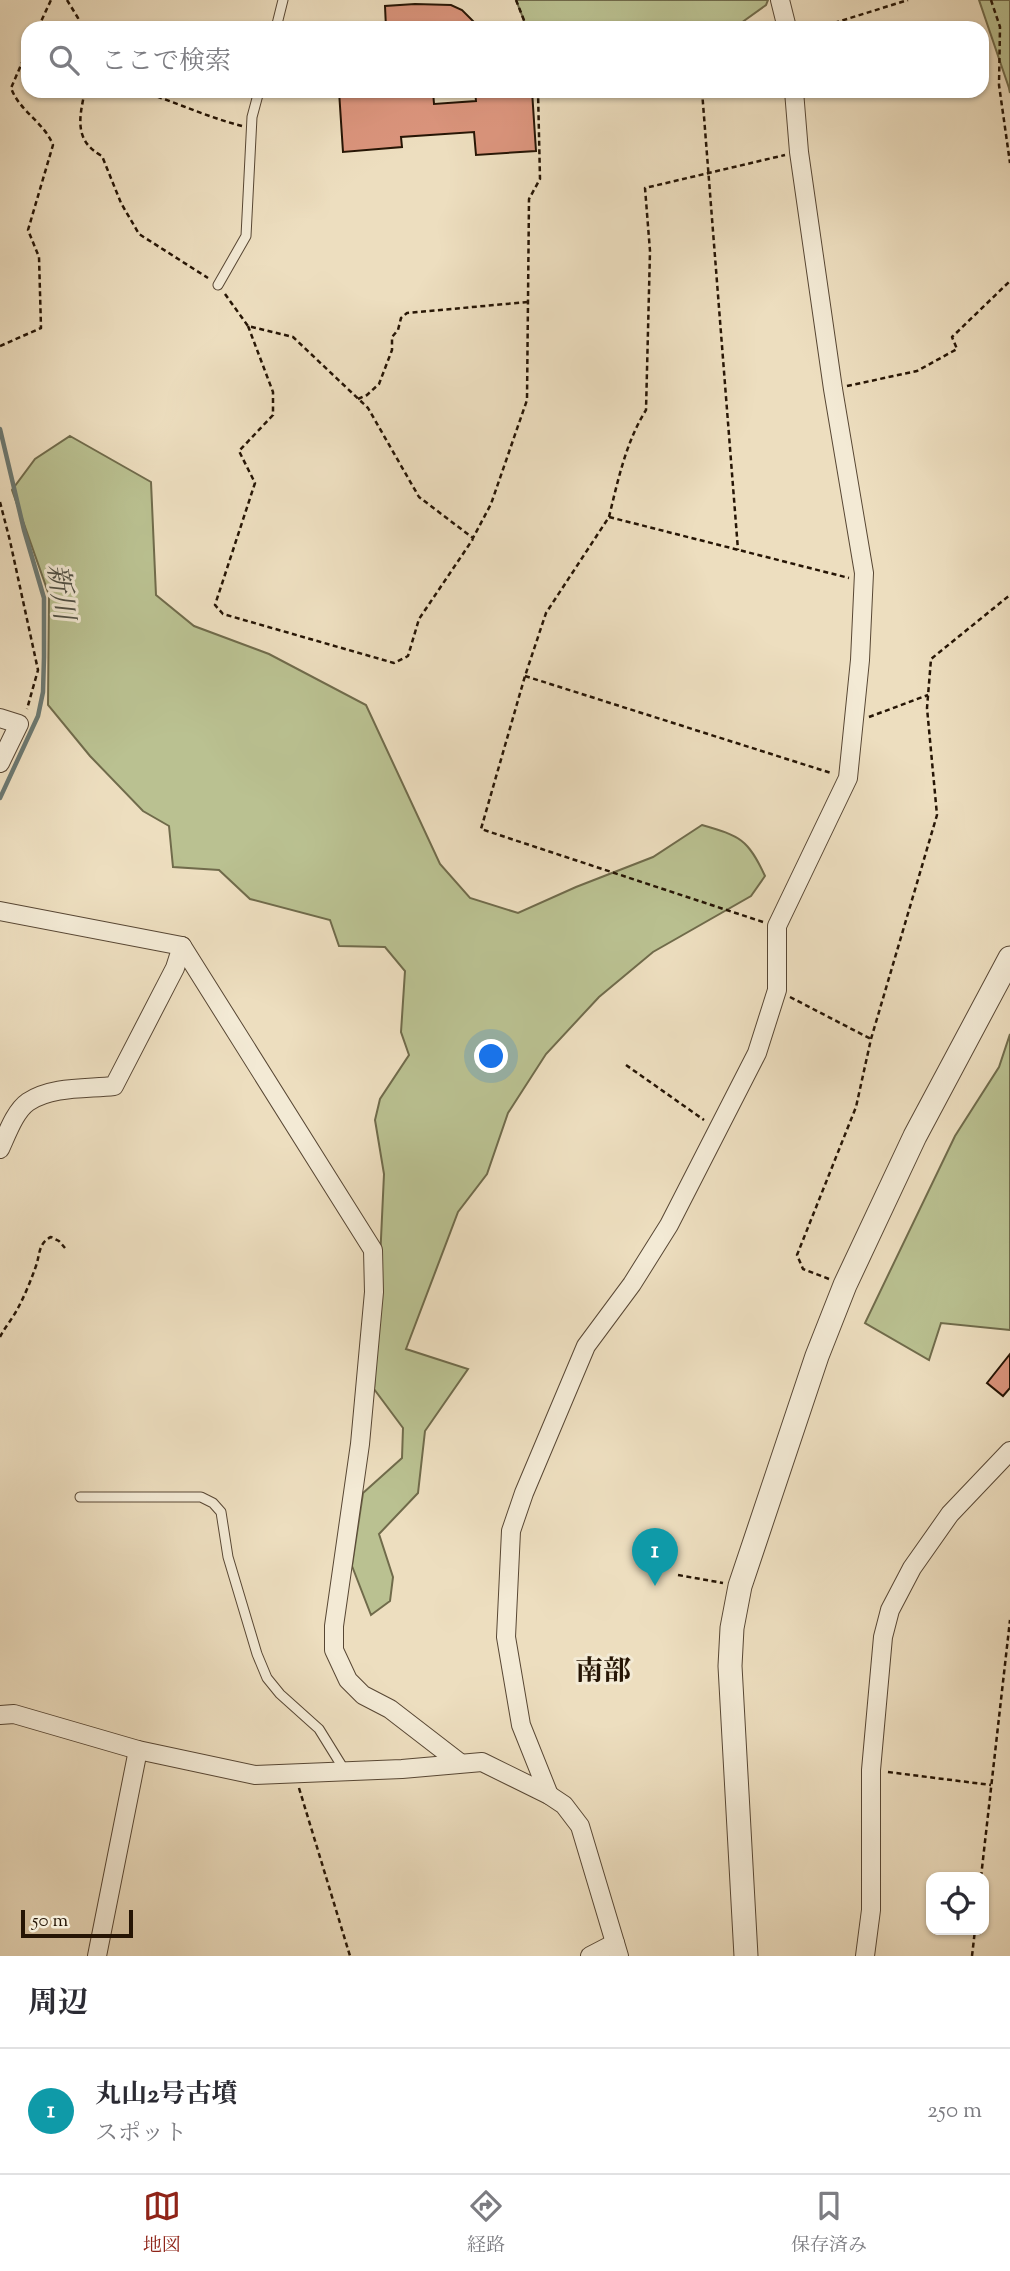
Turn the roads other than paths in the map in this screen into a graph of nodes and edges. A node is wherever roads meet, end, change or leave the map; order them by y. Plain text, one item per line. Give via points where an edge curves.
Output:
1 (283, 0) edge
2 (780, 0) edge
3 (278, 21) edge
4 (785, 21) edge
5 (257, 98) edge
6 (795, 98) edge
7 (218, 285) road end
8 (0, 718) edge
9 (0, 763) edge
10 (0, 911) edge
11 (182, 946) junction
12 (1010, 958) edge
13 (0, 1149) edge
14 (1010, 1451) edge
15 (80, 1497) dead end
16 (0, 1714) edge
17 (138, 1750) junction
18 (460, 1763) junction
19 (345, 1771) junction
20 (549, 1795) junction
21 (617, 1950) edge
22 (97, 1956) edge
23 (590, 1956) edge
24 (746, 1956) edge
25 (865, 1956) edge

1 - 3 lane
2 - 4 street
5 - 7 lane via 251,129 246,236
6 - 20 street via 865,583 848,778 776,926 777,990 757,1053 669,1225 586,1346 511,1531 506,1637 521,1725
8 - 9 street via 19,724
10 - 11 street
11 - 13 street via 114,1086 52,1092 27,1103
11 - 18 street via 373,1251 374,1292 362,1416 334,1650 348,1680 363,1695 390,1709
12 - 24 street via 915,1136 845,1285 740,1586 730,1666
14 - 25 street via 950,1514 912,1568 890,1610 883,1637 871,1770 871,1910
15 - 19 lane via 201,1496 213,1503 221,1512 228,1557 267,1678 319,1729
16 - 17 street via 15,1714
17 - 19 street via 255,1775
17 - 22 street
18 - 19 street
18 - 20 street via 482,1762
20 - 21 street via 564,1805 580,1826
21 - 23 street

